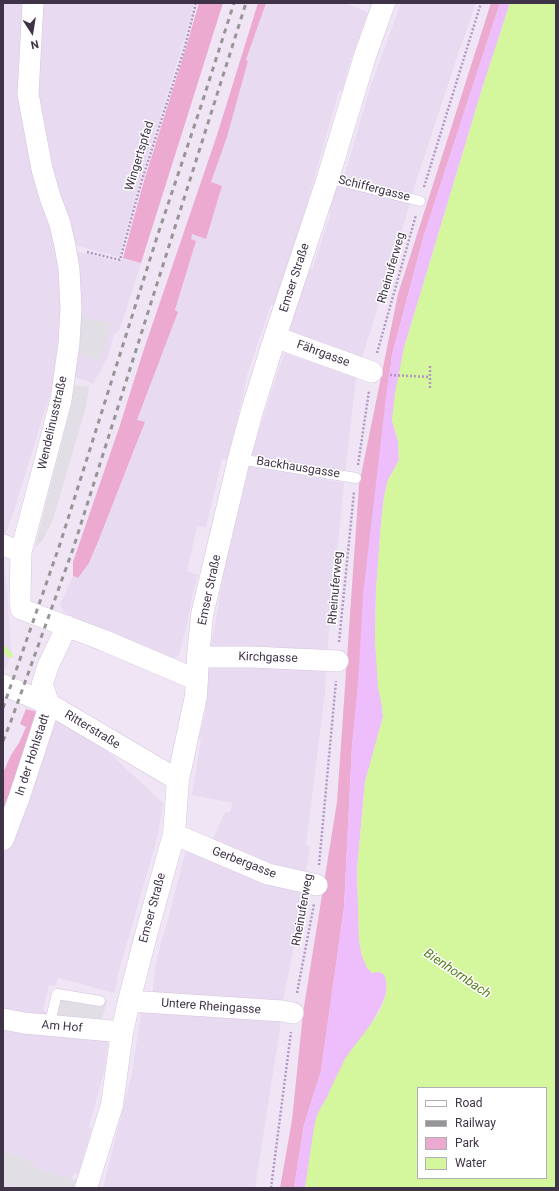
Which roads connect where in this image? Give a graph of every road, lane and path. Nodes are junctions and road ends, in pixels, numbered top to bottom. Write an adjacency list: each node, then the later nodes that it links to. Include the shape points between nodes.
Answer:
1 (33, 3): 7 (street, Wendelinusstraße, via 28,94 42,169)
2 (196, 3): 7 (path, Wingertspfad, via 120,260)
3 (384, 3): 5 (street, Emser Straße, via 364,56)
4 (482, 3): 6 (path, Rheinuferweg)
5 (328, 178): 6 (lane, Schiffergasse); 8 (street, Emser Straße)
6 (420, 201): 10 (path, Rheinuferweg)
7 (65, 246): 15 (street, Wendelinusstraße, via 71,308 61,400)
8 (275, 337): 10 (street, Fährgasse); 13 (street, Emser Straße)
9 (430, 365): 11 (path)
10 (372, 372): 11 (path); 14 (path, Rheinuferweg)
11 (430, 377): 12 (path)
12 (430, 388)
13 (240, 459): 14 (lane, Backhausgasse); 17 (street, Emser Straße, via 202,615)
14 (356, 478): 18 (path, Rheinuferweg)
15 (12, 548): 16 (street, Wendelinusstraße, via 21,609)
16 (67, 626): 19 (street, Wendelinusstraße); 21 (street, In der Hohlstadt, via 42,685)
17 (198, 657): 18 (street, Kirchgasse); 19 (street, Emser Straße)
18 (338, 661): 25 (path, Rheinuferweg)
19 (197, 680): 22 (street, Emser Straße, via 196,696)
20 (3, 685): 21 (street, Ritterstraße)
21 (48, 704): 22 (street, Ritterstraße); 24 (street, In der Hohlstadt)
22 (178, 780): 23 (street, Emser Straße)
23 (174, 834): 25 (street, Gerbergasse, via 268,874); 26 (street, Emser Straße)
24 (3, 840)
25 (317, 885): 28 (path, Rheinuferweg)
26 (129, 1001): 28 (street, Untere Rheingasse); 31 (street, Emser Straße)
27 (100, 1002): 30 (lane, via 57,994)
28 (293, 1013): 33 (path, Rheinuferweg)
29 (3, 1019): 30 (street, Am Hof)
30 (49, 1026): 31 (street, Am Hof)
31 (122, 1032): 32 (street, Emser Straße, via 112,1105)
32 (86, 1188)
33 (271, 1188)

